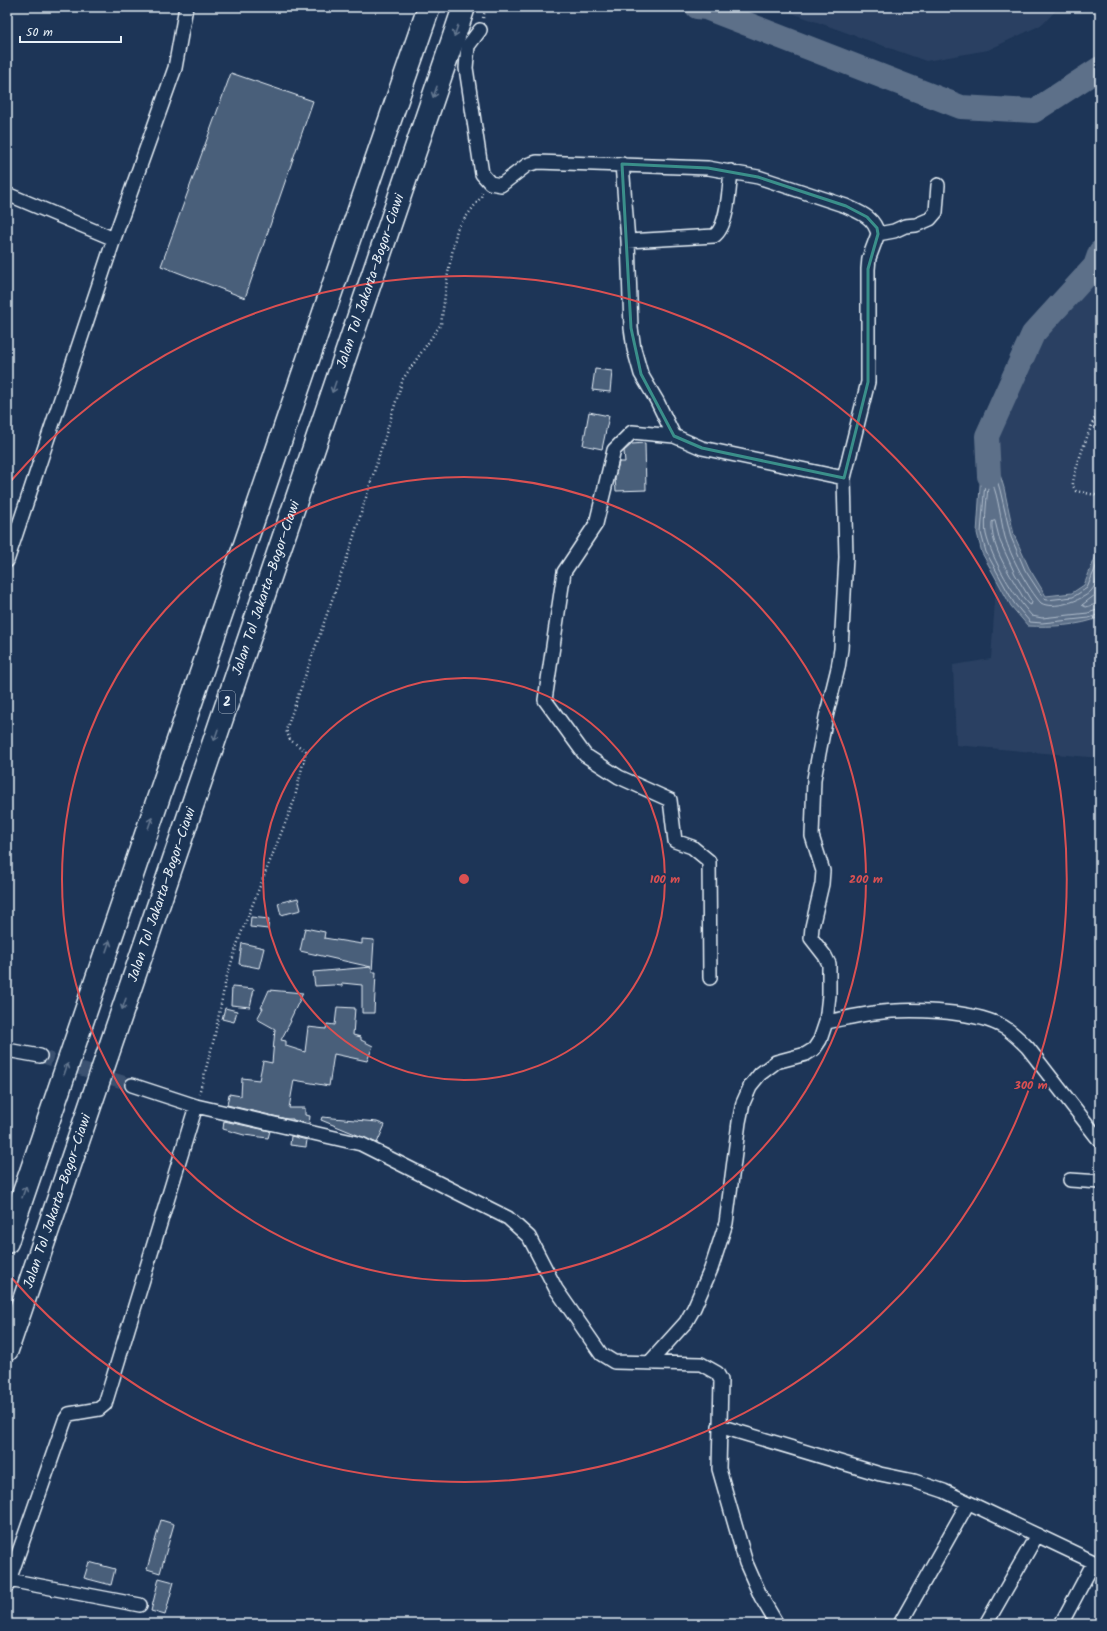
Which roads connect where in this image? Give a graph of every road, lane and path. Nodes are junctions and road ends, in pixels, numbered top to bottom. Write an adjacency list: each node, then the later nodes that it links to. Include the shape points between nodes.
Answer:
1 (186, 7): 12 (street, via 176,68)
2 (429, 7): 28 (highway, one-way to 2)
3 (486, 7): 4 (path)
4 (475, 9): 29 (highway, Jalan Tol Jakarta–Bogor–Ciawi / 2, one-way to 29, via 448,55)
5 (480, 30): 8 (street, via 468,46 466,68 482,174)
6 (622, 164): 7 (street, via 691,166); 8 (street, via 537,162 527,165 501,185 490,183); 13 (street)
7 (731, 171): 11 (street, via 857,211 874,222); 13 (street, via 723,224 717,234)
8 (485, 177): 24 (path, via 481,197 457,229 441,324 403,380 349,552 286,730 290,740 306,751 294,801 240,936 226,979 214,1039)
9 (938, 186): 11 (street, via 936,212 930,219)
10 (7, 194): 12 (street)
11 (878, 234): 16 (street, via 869,258 868,269 868,382)
12 (114, 239): 18 (street)
13 (628, 241): 15 (street, via 634,349 641,374)
14 (1100, 408): 17 (path, via 1073,479 1076,491)
15 (674, 436): 16 (street, via 702,448); 19 (street, via 632,432 614,450 596,524 564,572 544,700 585,755 619,777 670,800 675,842 692,847 709,861)
16 (844, 478): 20 (street, via 846,557 841,649 814,779 812,818 812,836 823,871 811,938 826,956 829,964)
17 (1100, 496)
18 (7, 561)
19 (710, 978)
20 (826, 1022): 25 (street, via 893,1011 964,1014 1001,1025 1028,1048); 30 (street, via 814,1050 776,1062 760,1074 751,1086 743,1103 739,1122 726,1222 711,1269 686,1322)
21 (7, 1050): 22 (street)
22 (40, 1056)
23 (132, 1086): 24 (street)
24 (196, 1106): 30 (street, via 361,1144 508,1218 529,1237 556,1289 602,1354 614,1362); 35 (street, via 105,1404 99,1409 69,1414 65,1420)
25 (1100, 1141)
26 (1070, 1180): 27 (street)
27 (1100, 1182)
28 (7, 1242)
29 (7, 1350)
30 (649, 1363): 31 (street, via 701,1364 717,1373 721,1380)
31 (719, 1426): 32 (street, via 880,1474 914,1481 944,1491); 37 (street, via 719,1469 743,1553 761,1597)
32 (968, 1503): 33 (street); 38 (street)
33 (1037, 1535): 34 (street); 39 (street)
34 (1097, 1564): 40 (street)
35 (8, 1582): 36 (street)
36 (140, 1605)
37 (777, 1624)
38 (900, 1624)
39 (986, 1624)
40 (1061, 1624)

